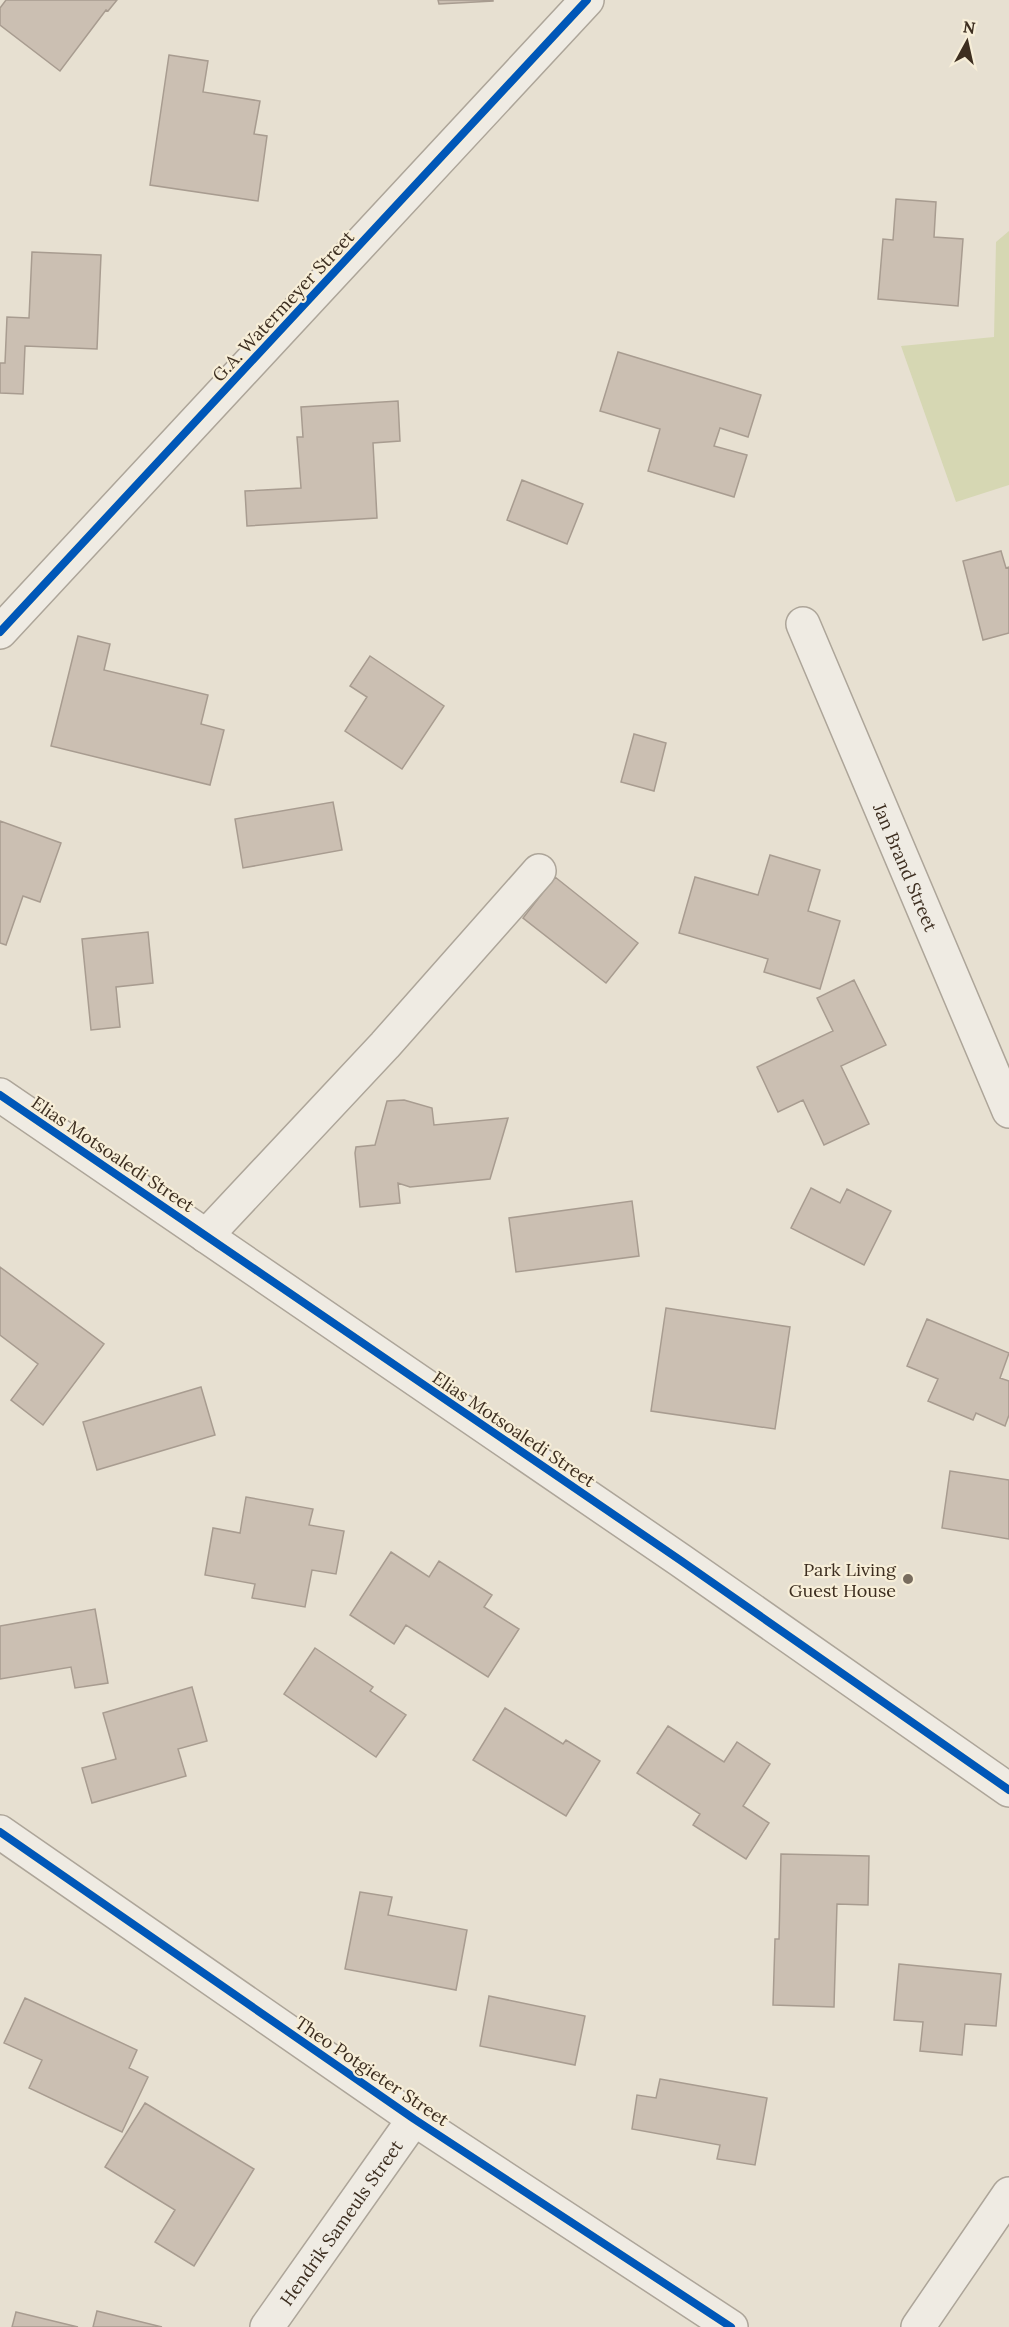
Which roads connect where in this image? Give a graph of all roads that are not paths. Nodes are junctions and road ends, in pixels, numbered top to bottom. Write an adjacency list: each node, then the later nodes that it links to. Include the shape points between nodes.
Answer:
1 (587, 0): 3 (street, G.A. Watermeyer Street)
2 (803, 624): 6 (street, Jan Brand Street)
3 (0, 632)
4 (538, 871): 7 (street, via 385,1045)
5 (0, 1095): 7 (street, Elias Motsoaledi Street)
6 (1009, 1112)
7 (206, 1236): 8 (street, Elias Motsoaledi Street)
8 (1009, 1790)
9 (0, 1832): 10 (street, Theo Potgieter Street)
10 (414, 2119): 12 (street, Hendrik Sameuls Street); 13 (street, Theo Potgieter Street)
11 (1009, 2194): 14 (street)
12 (267, 2327)
13 (731, 2327)
14 (918, 2327)

